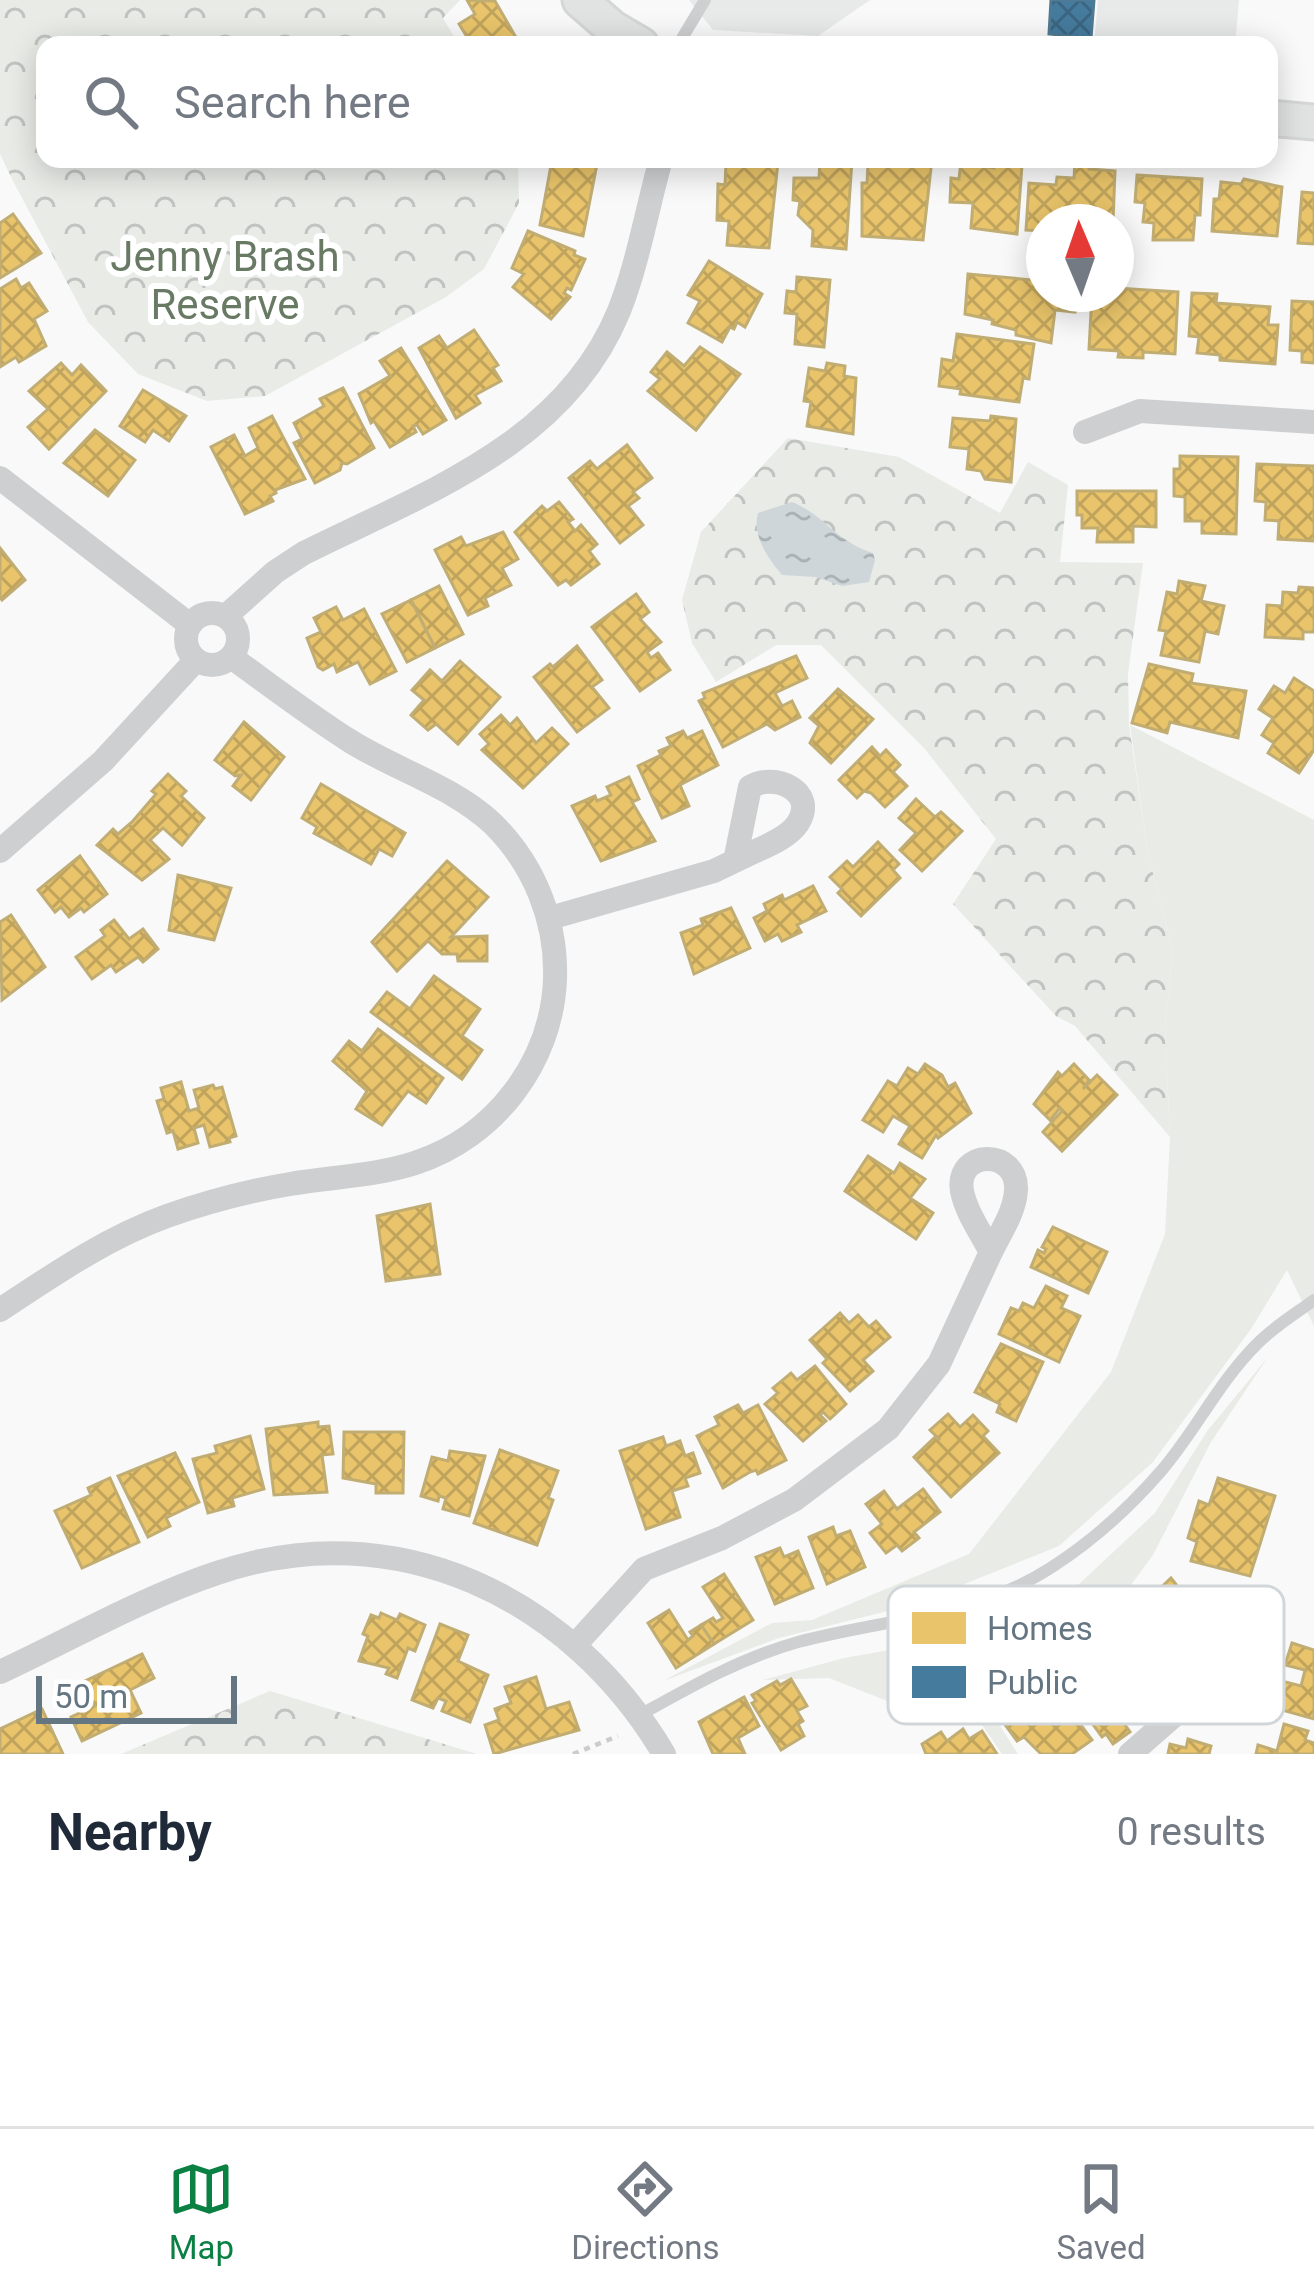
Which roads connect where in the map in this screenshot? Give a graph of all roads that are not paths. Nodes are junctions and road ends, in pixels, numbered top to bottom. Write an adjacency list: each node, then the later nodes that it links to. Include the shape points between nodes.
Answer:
1 (580, 0): 3 (street)
2 (705, 0): 4 (lane)
3 (625, 36)
4 (683, 36)
5 (1278, 119): 6 (street)
6 (1314, 122)
7 (659, 168): 11 (street, via 621,305 555,409 495,456 275,572)
8 (1314, 422): 9 (street, via 1140,411)
9 (1084, 432)
10 (0, 478): 12 (street)
11 (226, 616): 12 (street, via 204,614); 13 (street, via 238,635)
12 (190, 625): 14 (street, via 186,640)
13 (231, 657): 14 (street, via 210,665); 17 (street, via 352,742 490,821 524,864)
14 (196, 660): 15 (street, via 103,761)
15 (0, 851)
16 (735, 861): 17 (street)
17 (550, 918): 20 (street, via 555,984 545,1035 516,1091 470,1135 399,1167 239,1194 160,1219 98,1247)
18 (991, 1252): 23 (street, via 939,1364 888,1429 794,1500 644,1569)
19 (1314, 1300): 21 (lane, via 1258,1342 1163,1468 1104,1530)
20 (0, 1310)
21 (1015, 1586)
22 (888, 1625): 25 (lane, via 762,1653)
23 (576, 1643): 24 (street, via 510,1599 442,1570 314,1555 219,1572); 25 (street)
24 (0, 1672)
25 (642, 1718): 27 (street)
26 (1165, 1724): 28 (street)
27 (664, 1754)
28 (1130, 1754)

